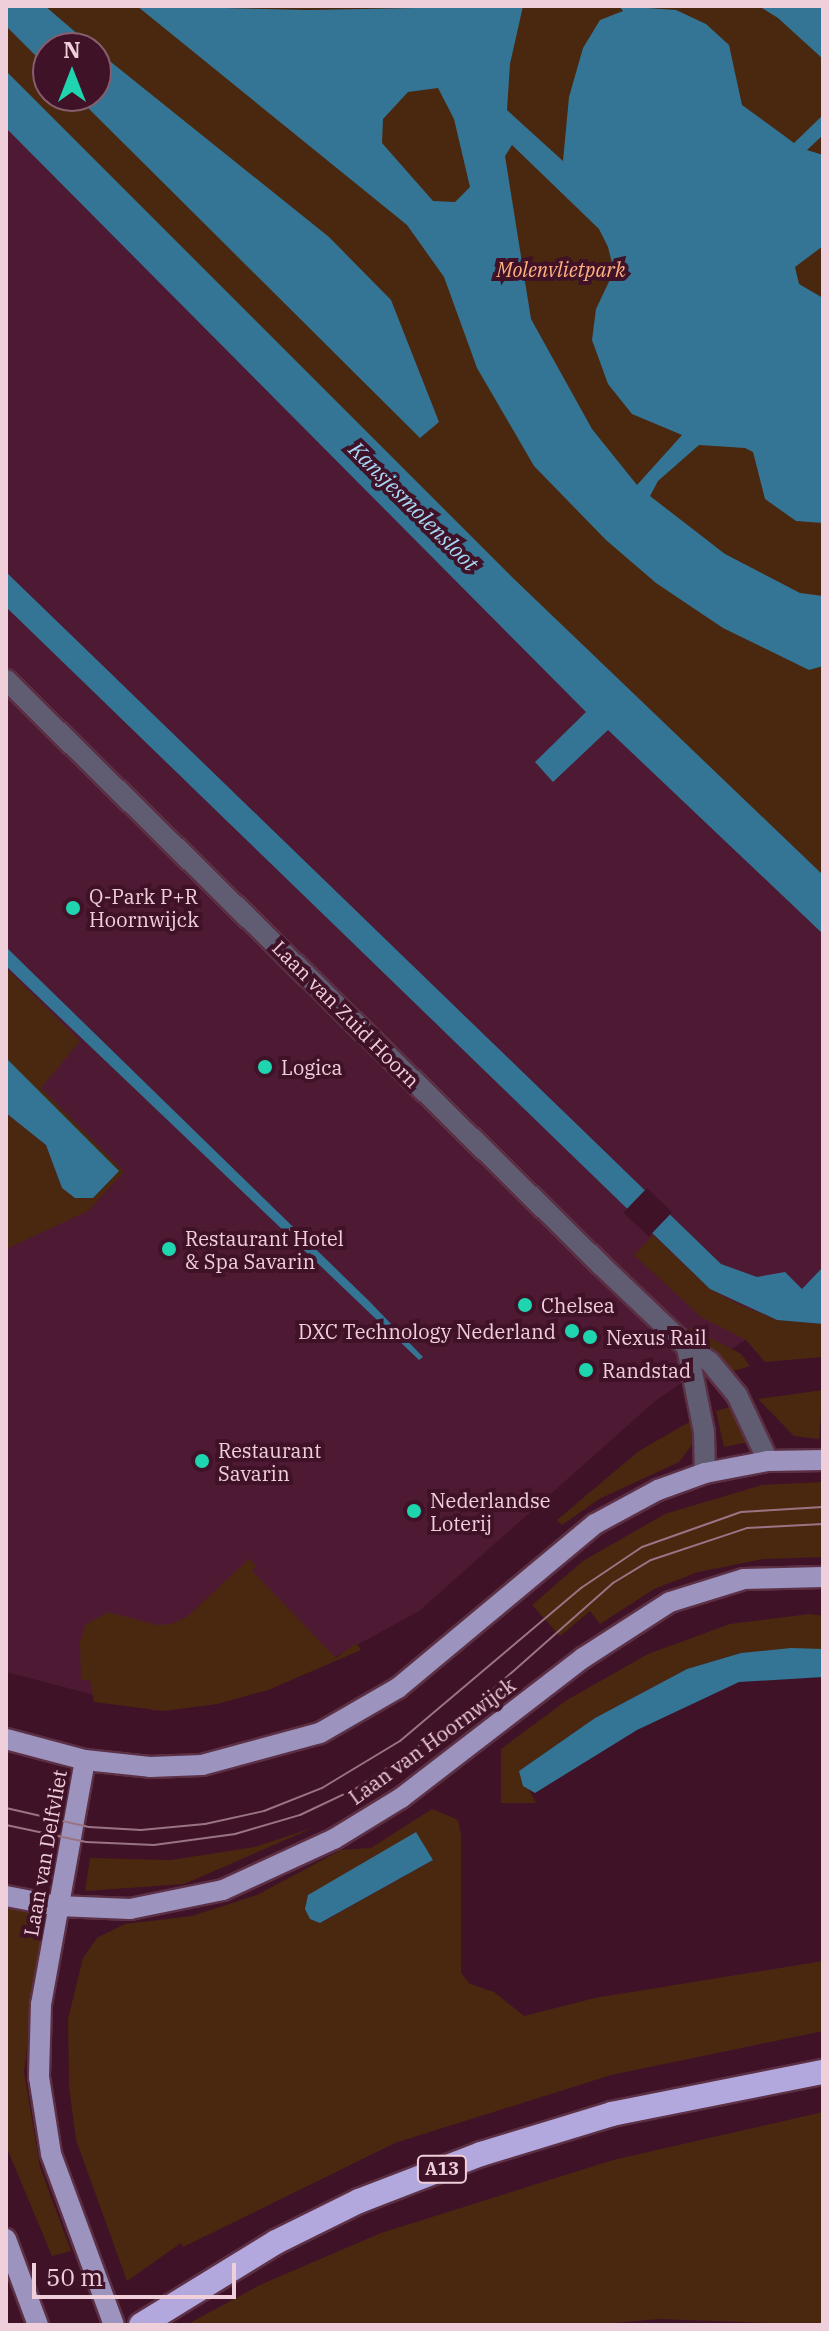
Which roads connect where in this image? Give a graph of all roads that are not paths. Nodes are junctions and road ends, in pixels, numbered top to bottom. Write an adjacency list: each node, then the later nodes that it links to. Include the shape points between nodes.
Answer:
1 (6, 680): 2 (street, Laan van Zuid Hoorn)
2 (687, 1347): 4 (street, Laan van Zuid Hoorn, via 710,1362 737,1395); 5 (street, via 704,1432)
3 (823, 1460): 4 (main road)
4 (768, 1461): 5 (main road)
5 (705, 1473): 8 (main road, via 658,1490 595,1524 398,1688 320,1733 202,1765 150,1767)
6 (823, 1577): 10 (main road, Laan van Hoornwijck, via 744,1579 670,1602 583,1658 401,1798 258,1876 177,1903 130,1909)
7 (8, 1746): 8 (main road)
8 (85, 1760): 10 (main road, Laan van Delfvliet)
9 (6, 1896): 10 (main road, Laan van Hoornwijck)
10 (58, 1906): 14 (main road, Laan van Delfvliet, via 39,2028 42,2108 64,2196)
11 (823, 2072): 15 (highway, A13, via 612,2114 481,2154 359,2201 197,2287)
12 (6, 2239): 13 (main road)
13 (38, 2325)
14 (114, 2325)
15 (141, 2325)

